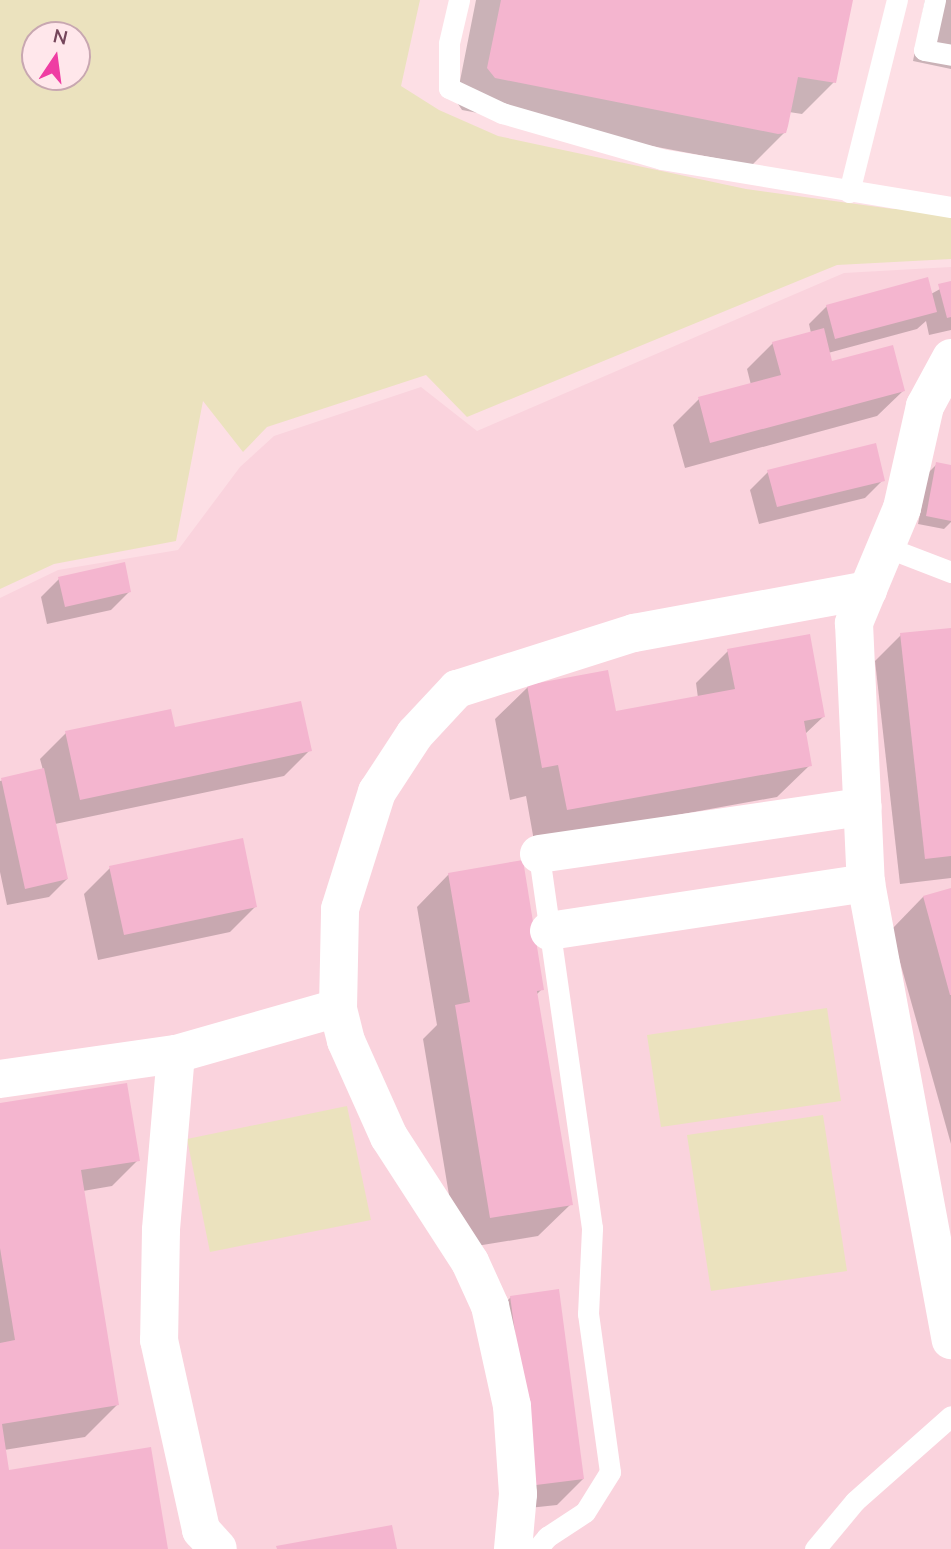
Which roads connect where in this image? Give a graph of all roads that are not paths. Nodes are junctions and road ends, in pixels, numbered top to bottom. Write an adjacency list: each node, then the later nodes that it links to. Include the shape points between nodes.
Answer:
1 (459, 0): 5 (lane, via 449,43 449,88 502,113 661,159)
2 (897, 0): 5 (lane)
3 (935, 0): 4 (lane, via 924,50)
4 (951, 55)
5 (849, 192): 6 (lane)
6 (951, 207)
7 (951, 358): 8 (street, via 925,406 902,508)
8 (886, 547): 9 (lane); 10 (street)
9 (951, 572)
10 (868, 590): 11 (street, via 854,623); 15 (street, via 634,633 457,689 415,734 377,792 340,909)
11 (863, 807): 12 (street); 13 (street)
12 (539, 854): 14 (lane)
13 (866, 883): 14 (street); 18 (street)
14 (549, 930): 22 (lane, via 592,1228 587,1314 610,1472 585,1512)
15 (338, 1008): 16 (street); 21 (street, via 346,1041 389,1137 470,1262 490,1306 512,1406 518,1494)
16 (176, 1054): 17 (street); 20 (street, via 161,1230 159,1340 201,1530)
17 (0, 1079)
18 (951, 1340)
19 (951, 1416): 23 (lane, via 855,1501)
20 (218, 1549)
21 (513, 1549)
22 (537, 1549)
23 (815, 1549)

